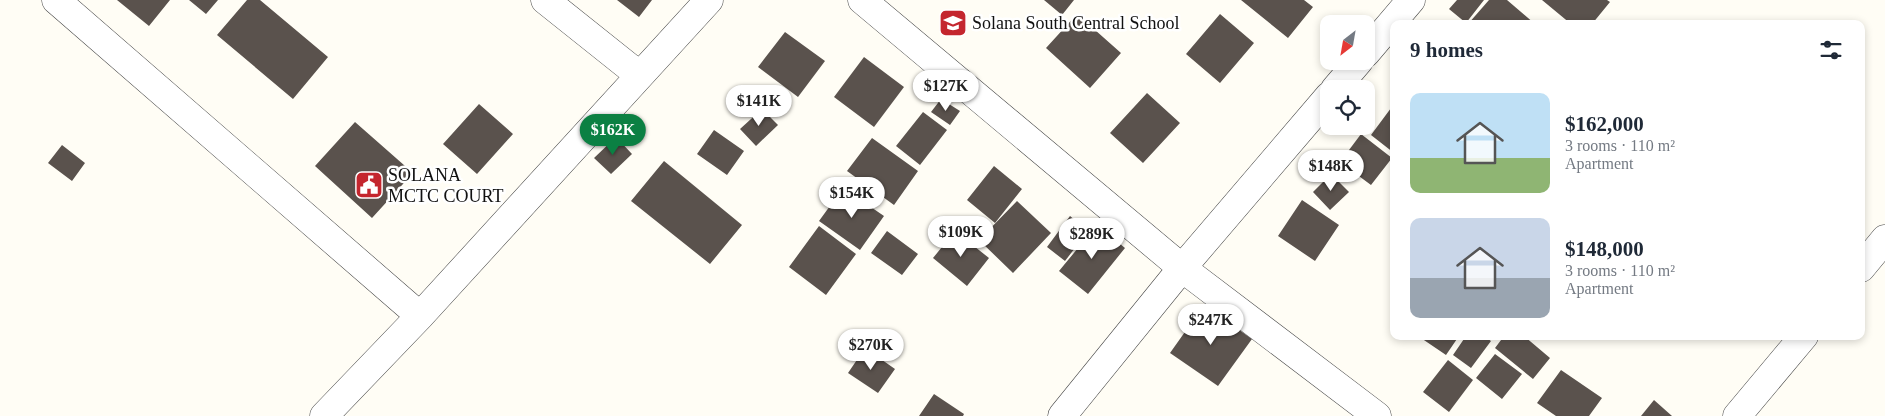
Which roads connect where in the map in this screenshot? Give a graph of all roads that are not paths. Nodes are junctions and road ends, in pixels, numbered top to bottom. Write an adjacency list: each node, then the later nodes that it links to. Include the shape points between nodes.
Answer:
1 (56, 0): 16 (street)
2 (545, 0): 10 (street)
3 (709, 0): 10 (street)
4 (862, 0): 15 (street)
5 (1411, 0): 6 (street)
6 (1394, 20)
7 (1390, 25): 8 (street)
8 (1375, 42)
9 (1351, 70): 11 (street)
10 (639, 76): 16 (street)
11 (1343, 80)
12 (1320, 107): 15 (street)
13 (1885, 239): 14 (street)
14 (1865, 263)
15 (1182, 268): 19 (street); 20 (street)
16 (420, 316): 18 (street)
17 (1801, 340): 21 (street)
18 (324, 416)
19 (1062, 416)
20 (1377, 416)
21 (1737, 416)

